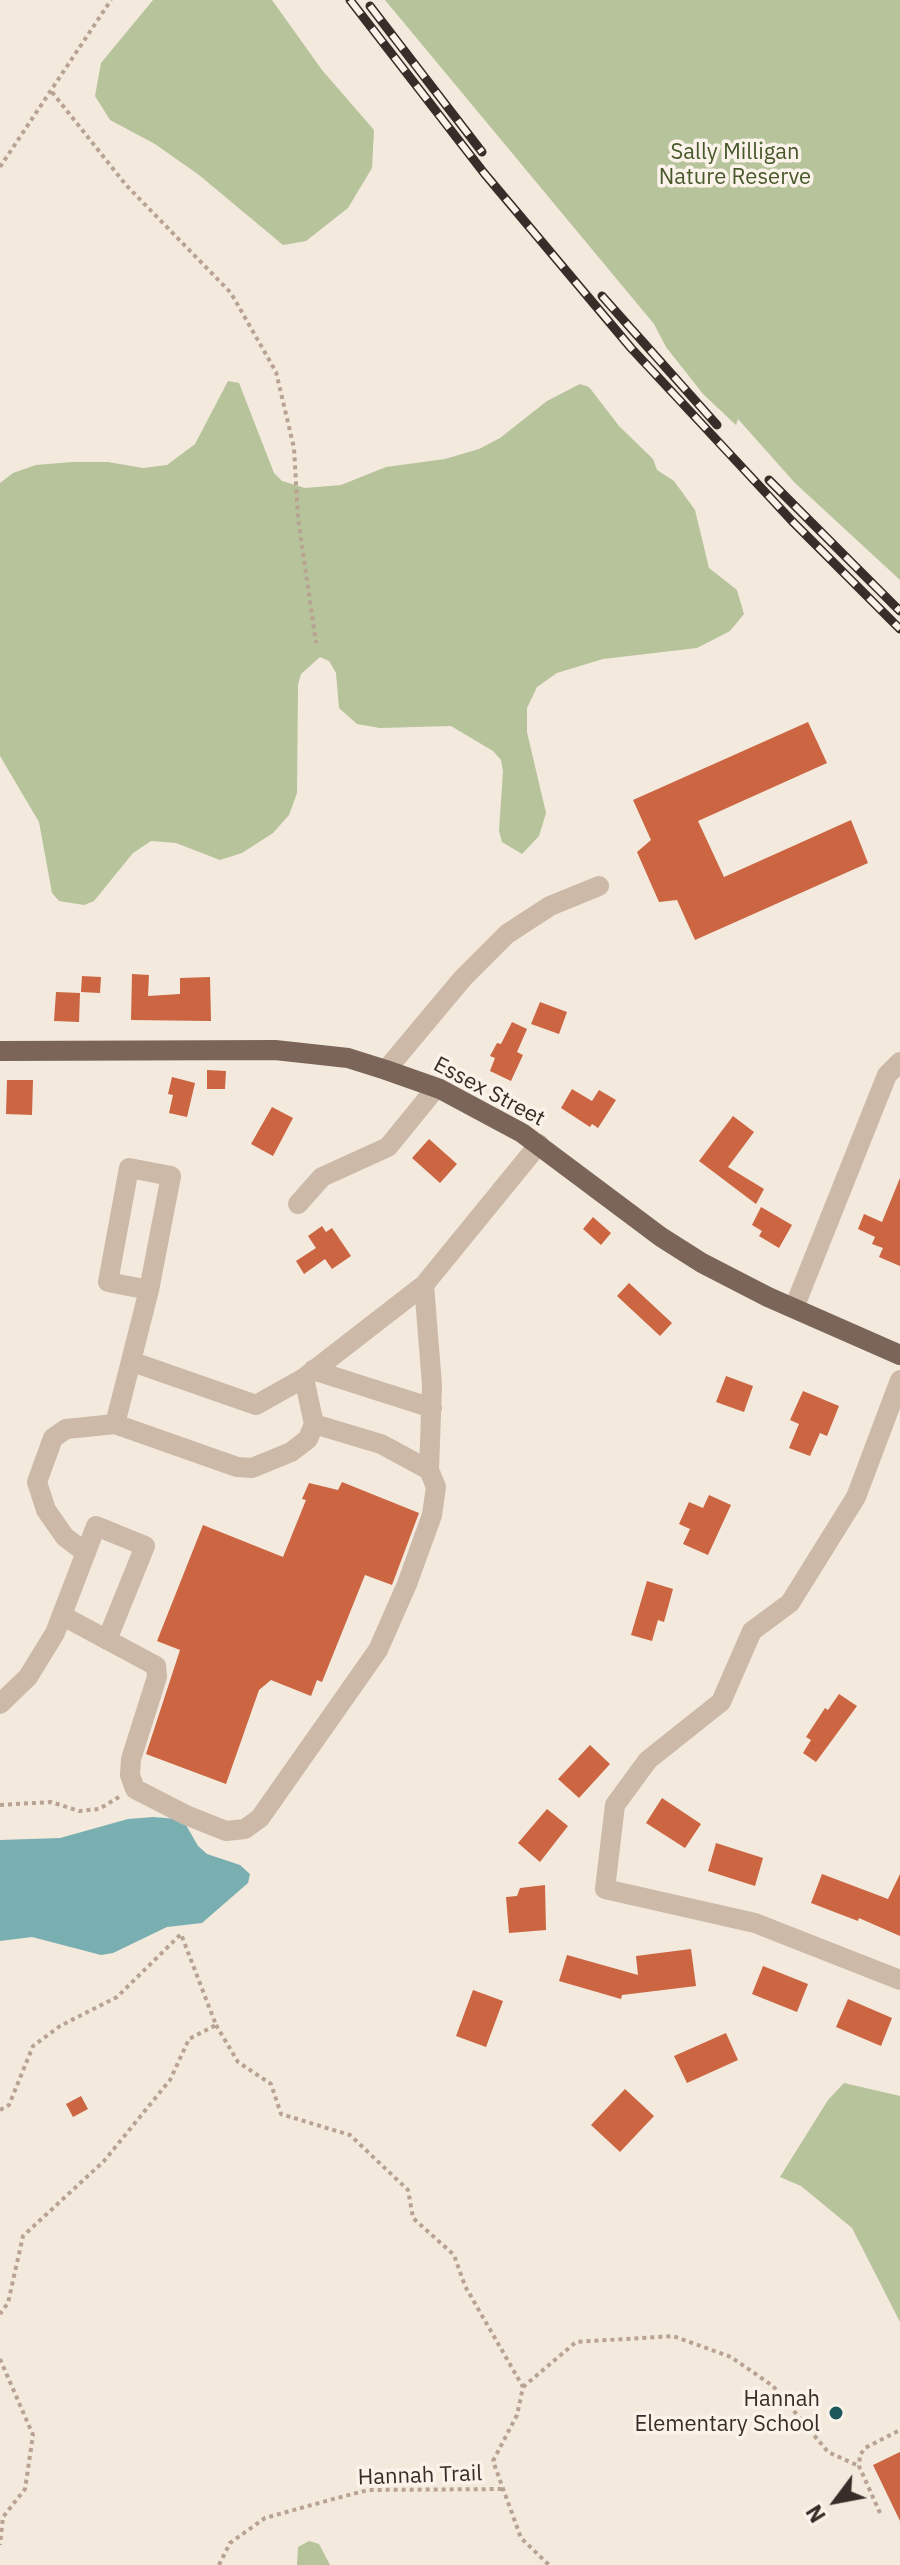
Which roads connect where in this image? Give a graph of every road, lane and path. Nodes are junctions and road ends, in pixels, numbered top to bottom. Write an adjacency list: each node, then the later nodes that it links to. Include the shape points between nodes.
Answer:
1 (111, 0): 2 (path)
2 (52, 92): 3 (path); 4 (path, via 126,185 231,293 276,372 294,448)
3 (0, 167)
4 (316, 643)
5 (599, 886): 8 (street, via 550,906 507,934)
6 (0, 1051): 8 (main road, Essex Street, via 275,1050 348,1058)
7 (900, 1062): 14 (street, via 887,1075)
8 (386, 1070): 9 (main road, Essex Street)
9 (436, 1088): 10 (main road, Essex Street); 11 (street, via 388,1147 322,1177)
10 (539, 1144): 12 (street); 14 (main road, Essex Street, via 661,1237)
11 (298, 1204)
12 (424, 1285): 17 (street); 19 (street)
13 (149, 1290): 13 (street, via 171,1176 129,1168 108,1282); 16 (street)
14 (794, 1308): 15 (main road, Essex Street)
15 (900, 1355)
16 (133, 1362): 17 (street, via 256,1405); 20 (street)
17 (308, 1374): 19 (street); 21 (street)
18 (900, 1380): 29 (street, via 856,1497 790,1603 752,1631 721,1702 648,1760 615,1805 605,1889 755,1923)
19 (432, 1408): 22 (street)
20 (115, 1424): 21 (street, via 252,1468 291,1452 308,1439); 23 (street, via 66,1429 53,1438 37,1482 46,1510 65,1537)
21 (314, 1424): 22 (street, via 381,1444)
22 (429, 1470): 27 (street, via 436,1487 432,1515 378,1650 260,1818 245,1829 226,1831)
23 (86, 1553): 24 (street); 25 (street, via 96,1526 145,1546)
24 (63, 1616): 25 (street); 26 (street, via 28,1677)
25 (107, 1640): 27 (street, via 156,1666 131,1759)
26 (0, 1704)
27 (135, 1789): 28 (path, via 99,1809 79,1811 51,1802)
28 (0, 1805)
29 (900, 1980)
30 (216, 2025): 31 (path, via 181,1934 117,1997 33,2046 9,2105); 32 (path, via 189,2039 170,2080 104,2161 23,2236 8,2303); 34 (path, via 238,2062 271,2084 281,2114 350,2135 408,2190 413,2218 454,2255 465,2286)
31 (0, 2110)
32 (0, 2314)
33 (0, 2359): 39 (path, via 33,2435 25,2489 3,2517)
34 (523, 2387): 36 (path, via 576,2342 673,2336 731,2357 752,2371 773,2386 828,2452); 37 (path, via 517,2415 493,2461)
35 (900, 2430): 36 (path, via 865,2448)
36 (859, 2466): 38 (path)
37 (504, 2489): 40 (path, Hannah Trail, via 368,2490 337,2498 265,2518 230,2543); 41 (path, via 521,2538)
38 (880, 2513)
39 (0, 2545)
40 (219, 2565)
41 (549, 2565)

